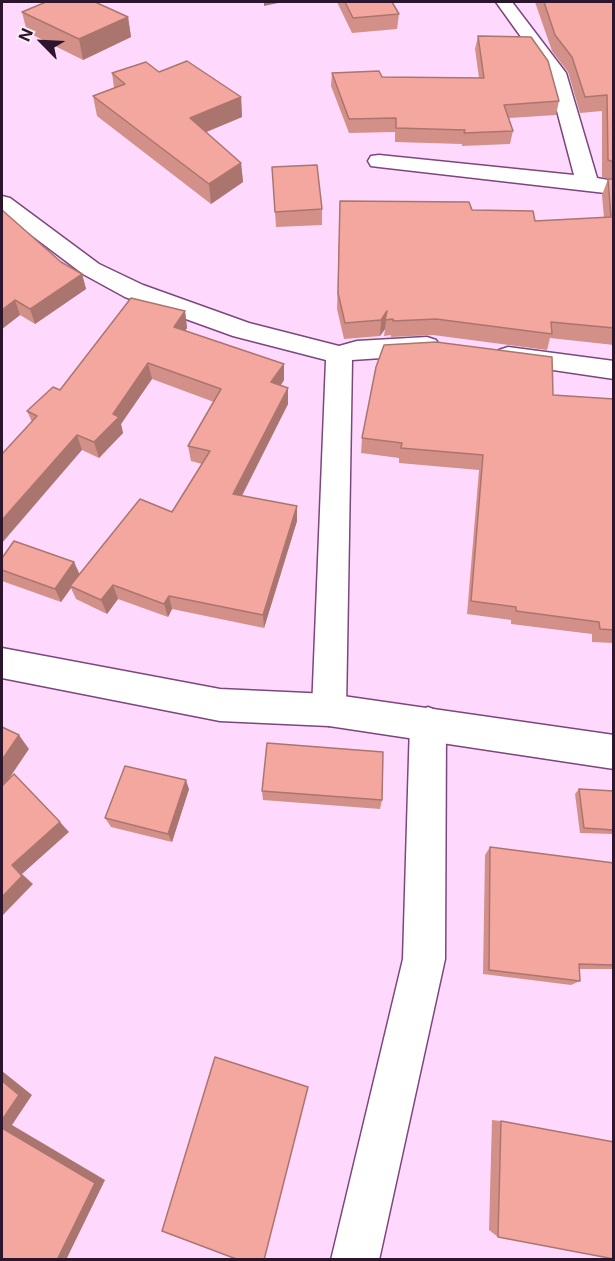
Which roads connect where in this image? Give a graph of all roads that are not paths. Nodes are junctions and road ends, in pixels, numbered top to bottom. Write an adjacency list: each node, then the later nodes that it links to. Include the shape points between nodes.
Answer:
1 (504, 2): 3 (street, via 556,73)
2 (379, 161): 3 (street)
3 (588, 183): 4 (street)
4 (614, 188)
5 (2, 203): 8 (street, via 91,269 134,291 242,330)
6 (456, 349): 8 (street, via 433,346 357,350)
7 (490, 354): 9 (street)
8 (339, 355): 11 (street)
9 (614, 370)
10 (2, 663): 11 (street, via 220,705)
11 (329, 710): 12 (street)
12 (428, 723): 13 (street); 14 (street, via 424,959)
13 (614, 752)
14 (355, 1260)

